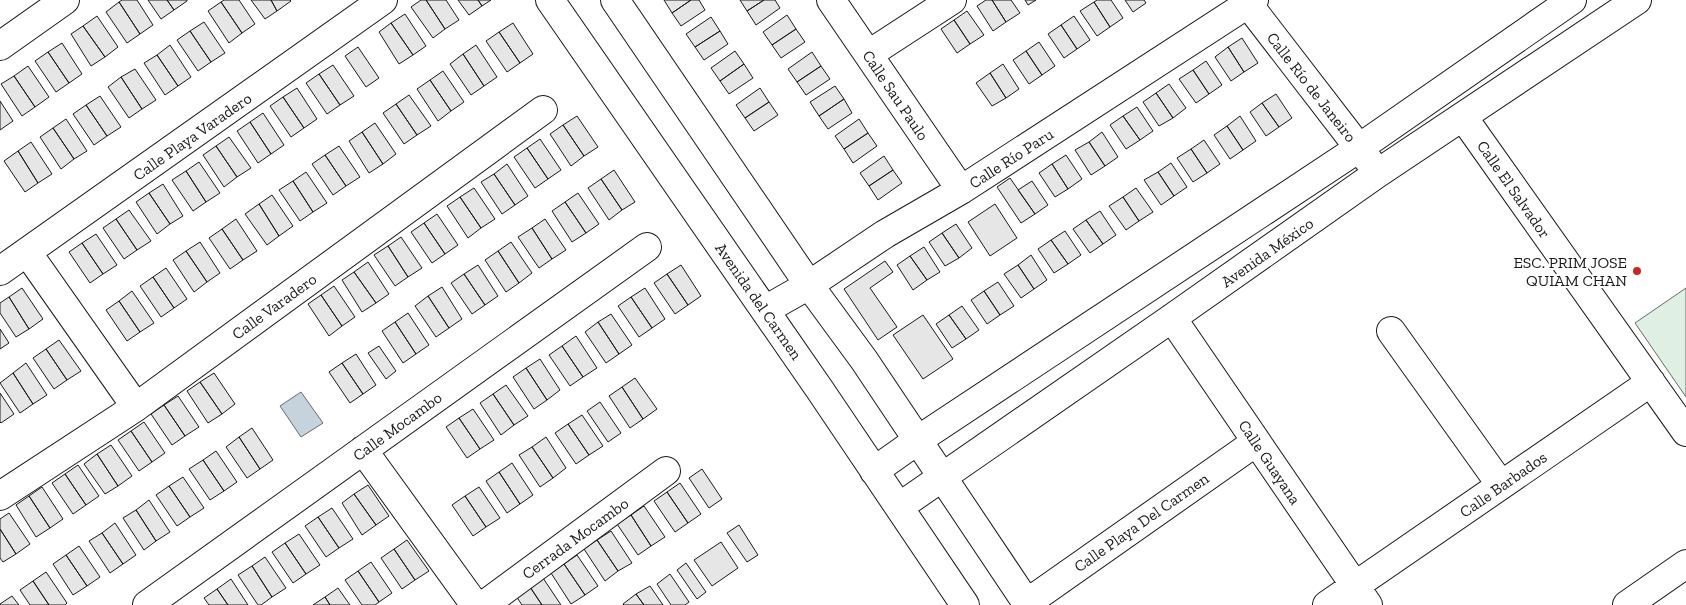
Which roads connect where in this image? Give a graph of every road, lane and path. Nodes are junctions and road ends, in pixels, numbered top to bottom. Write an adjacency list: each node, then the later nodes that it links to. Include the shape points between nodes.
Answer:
1 (65, 0): 10 (street)
2 (383, 0): 18 (street, Calle Playa Varadero)
3 (550, 0): 21 (street, Avenida del Carmen)
4 (615, 0): 20 (street)
5 (831, 0): 11 (street, Calle Sau Paulo)
6 (952, 0): 11 (street)
7 (1572, 0): 14 (street)
8 (1637, 0): 13 (street, Avenida México)
9 (1249, 1): 14 (street, Calle Río de Janeiro); 16 (street, Calle Río Paru)
10 (0, 46)
11 (869, 54): 16 (street, Calle Sau Paulo)
12 (543, 110): 25 (street, Calle Varadero)
13 (1463, 117): 15 (street, Avenida México); 24 (street, Calle El Salvador)
14 (1359, 148): 15 (street, Calle Río de Janeiro); 27 (street)
15 (1378, 173): 22 (street, Avenida México)
16 (960, 190): 20 (street, Calle Río Paru, via 885,234)
17 (647, 247): 29 (street, Calle Mocambo)
18 (27, 252): 19 (street, Calle Playa Varadero); 25 (street)
19 (0, 271)
20 (809, 285): 21 (street, Calle Río Paru); 27 (street)
21 (765, 310): 31 (street, Avenida del Carmen)
22 (1172, 318): 28 (street, Calle Guayana); 32 (street, Avenida México)
23 (1392, 331): 33 (street)
24 (1650, 382): 26 (street, Calle El Salvador); 33 (street, Calle Barbados)
25 (136, 406): 34 (street, Calle Varadero)
26 (1686, 432)
27 (918, 440): 31 (street); 32 (street)
28 (1256, 442): 37 (street, Calle Guayana); 38 (street, Calle Playa Del Carmen)
29 (363, 450): 39 (street, Calle Mocambo); 40 (street)
30 (666, 470): 41 (street, Cerrada Mocambo)
31 (874, 470): 35 (street, Avenida del Carmen)
32 (943, 477): 35 (street, Avenida México); 38 (street)
33 (1501, 485): 37 (street, Calle Barbados)
34 (0, 496)
35 (899, 507): 42 (street, Avenida del Carmen)
36 (1686, 564): 44 (street)
37 (1362, 595): 43 (street, Calle Barbados)
38 (1028, 604)
39 (147, 605)
40 (475, 605)
41 (484, 605)
42 (965, 605)
43 (1327, 605)
44 (1626, 605)

